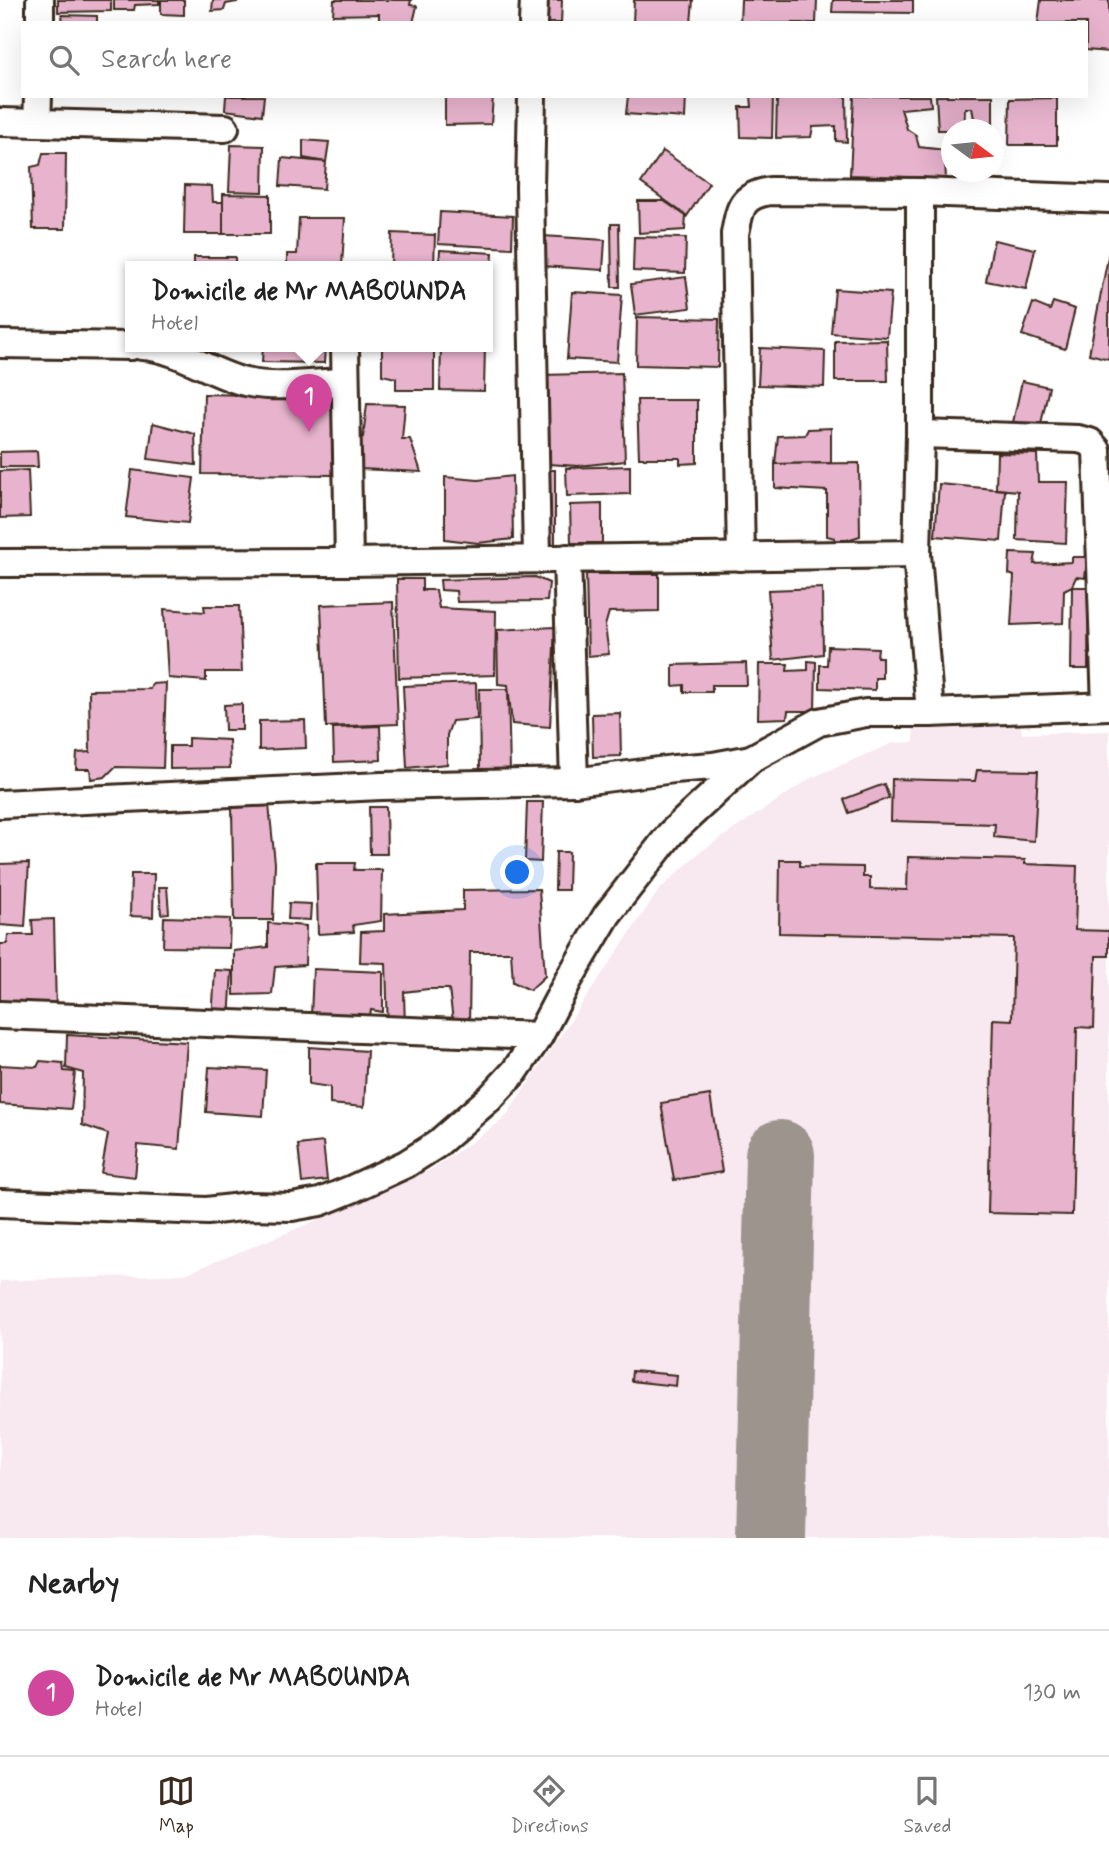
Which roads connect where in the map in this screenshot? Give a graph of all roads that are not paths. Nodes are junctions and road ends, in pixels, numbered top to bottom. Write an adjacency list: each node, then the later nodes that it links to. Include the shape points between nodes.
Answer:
1 (40, 0): 3 (street)
2 (534, 0): 4 (street)
3 (40, 21)
4 (533, 21)
5 (38, 98): 8 (street)
6 (532, 98): 20 (street)
7 (0, 122): 8 (street)
8 (37, 123): 9 (street)
9 (225, 128)
10 (920, 192): 11 (street); 17 (street); 19 (street, via 770,191 754,194 742,204 735,234)
11 (1109, 198)
12 (0, 344): 13 (street)
13 (125, 346)
14 (175, 352): 16 (street, via 247,382)
15 (345, 352): 16 (street)
16 (344, 382): 22 (street)
17 (920, 434): 18 (street); 24 (street, via 1078,439 1097,450)
18 (916, 554): 19 (street); 25 (street)
19 (741, 556): 21 (street)
20 (537, 558): 21 (street); 22 (street)
21 (568, 558): 27 (street)
22 (348, 562): 23 (street)
23 (0, 563)
24 (1108, 706): 25 (street)
25 (930, 713): 26 (street, via 866,713 819,722)
26 (751, 760): 27 (street); 30 (street, via 671,834 607,915)
27 (574, 782): 28 (street)
28 (0, 804)
29 (0, 1016): 30 (street)
30 (539, 1036): 31 (street, via 490,1098 436,1144 407,1164 320,1202 207,1212)
31 (0, 1203)

